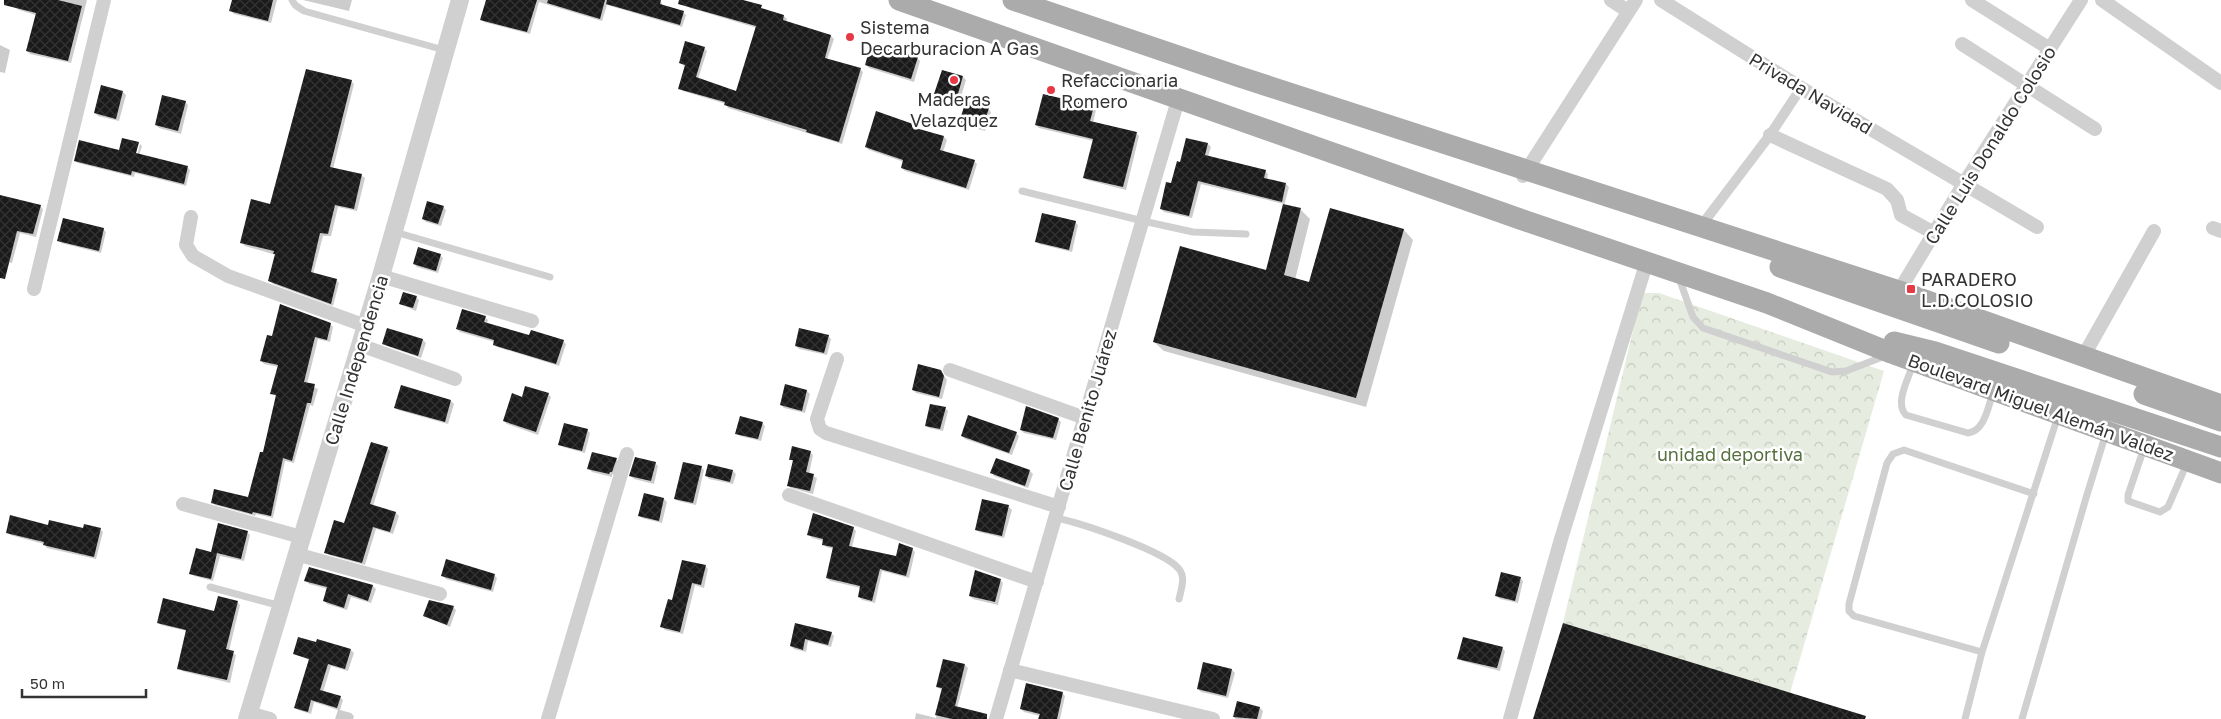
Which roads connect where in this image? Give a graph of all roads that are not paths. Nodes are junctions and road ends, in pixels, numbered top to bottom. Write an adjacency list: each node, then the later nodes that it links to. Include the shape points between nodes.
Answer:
1 (104, 0): 36 (street)
2 (292, 0): 14 (lane, via 304,11)
3 (460, 0): 14 (street, Calle Independencia)
4 (899, 0): 18 (main road, Boulevard Miguel Alemán Valdez)
5 (1013, 0): 21 (main road)
6 (1611, 0): 11 (street)
7 (1661, 0): 17 (street, Privada Navidad)
8 (1972, 0): 13 (street)
9 (2081, 0): 13 (street, Calle Luis Donaldo Colosio)
10 (2102, 0): 15 (street)
11 (1632, 6): 21 (street)
12 (1962, 44): 16 (street)
13 (2050, 49): 16 (street, Calle Luis Donaldo Colosio)
14 (446, 51): 29 (street, Calle Independencia)
15 (2221, 83)
16 (2026, 86): 19 (street); 22 (street, Calle Luis Donaldo Colosio)
17 (1802, 88): 20 (street); 22 (street, Privada Navidad)
18 (1178, 100): 25 (street, Calle Benito Juárez); 32 (main road, Boulevard Miguel Alemán Valdez)
19 (2095, 129)
20 (1770, 135): 26 (street); 31 (street, via 1887,189 1894,194 1901,215)
21 (1524, 173): 26 (main road); 52 (main road, via 1554,191)
22 (1963, 185): 27 (street, Privada Navidad); 31 (street, Calle Luis Donaldo Colosio)
23 (1022, 191): 25 (lane)
24 (191, 216): 39 (street, via 186,245 194,256 228,276)
25 (1143, 221): 30 (lane, via 1193,232); 51 (street, Calle Benito Juárez)
26 (1701, 226): 37 (main road)
27 (2037, 227)
28 (2154, 231): 43 (street)
29 (394, 232): 34 (street, Calle Independencia); 35 (lane)
30 (1246, 234)
31 (1934, 234): 37 (street, Calle Luis Donaldo Colosio)
32 (1647, 261): 33 (main road, Boulevard Miguel Alemán Valdez); 76 (street, via 1561,539)
33 (1677, 271): 40 (main road, Boulevard Miguel Alemán Valdez, via 1767,303); 42 (lane, via 1693,317 1703,328 1832,372 1846,371)
34 (381, 276): 38 (street); 39 (street, Calle Independencia)
35 (550, 278)
36 (34, 289)
37 (1899, 291): 43 (main road)
38 (532, 320)
39 (366, 326): 41 (street, Calle Independencia)
40 (1861, 342): 42 (main road, Boulevard Miguel Alemán Valdez); 55 (main road, via 1890,341 1936,352)
41 (360, 345): 47 (street); 63 (street, Calle Independencia)
42 (1891, 353): 45 (main road, Boulevard Miguel Alemán Valdez)
43 (2082, 357): 49 (main road)
44 (837, 358): 62 (street, via 817,419 820,429)
45 (1914, 362): 48 (main road, Boulevard Miguel Alemán Valdez); 48 (lane, via 1900,402 1906,415 1974,432 1980,427)
46 (950, 370): 51 (street)
47 (455, 379)
48 (1994, 390): 50 (main road, Boulevard Miguel Alemán Valdez)
49 (2221, 405)
50 (2059, 413): 53 (main road, Boulevard Miguel Alemán Valdez); 59 (lane)
51 (1085, 418): 62 (street, Calle Benito Juárez)
52 (2221, 421)
53 (2107, 431): 54 (main road, Boulevard Miguel Alemán Valdez); 78 (lane)
54 (2145, 445): 57 (main road, Boulevard Miguel Alemán Valdez); 57 (lane, via 2128,502 2160,512 2168,507)
55 (2221, 447)
56 (627, 454): 73 (street)
57 (2188, 461): 58 (main road, Boulevard Miguel Alemán Valdez)
58 (2221, 473)
59 (2034, 494): 69 (lane); 69 (lane, via 1904,450 1893,454 1886,463 1848,604 1849,611 1854,616)
60 (790, 495): 64 (street)
61 (183, 504): 63 (street)
62 (1057, 512): 64 (street, Calle Benito Juárez); 67 (lane, via 1072,521 1153,551 1180,569 1183,579)
63 (299, 545): 66 (street); 68 (street, Calle Independencia)
64 (1037, 582): 70 (street, Calle Benito Juárez)
65 (210, 587): 68 (lane)
66 (440, 594)
67 (1179, 599)
68 (281, 606): 71 (street, Calle Independencia)
69 (1982, 652): 77 (lane)
70 (1010, 670): 74 (street, Calle Benito Juárez); 75 (street)
71 (248, 716): 72 (street)
72 (270, 719)
73 (548, 719)
74 (996, 719)
75 (1213, 719)
76 (1510, 719)
77 (1965, 719)
78 (2022, 719)

